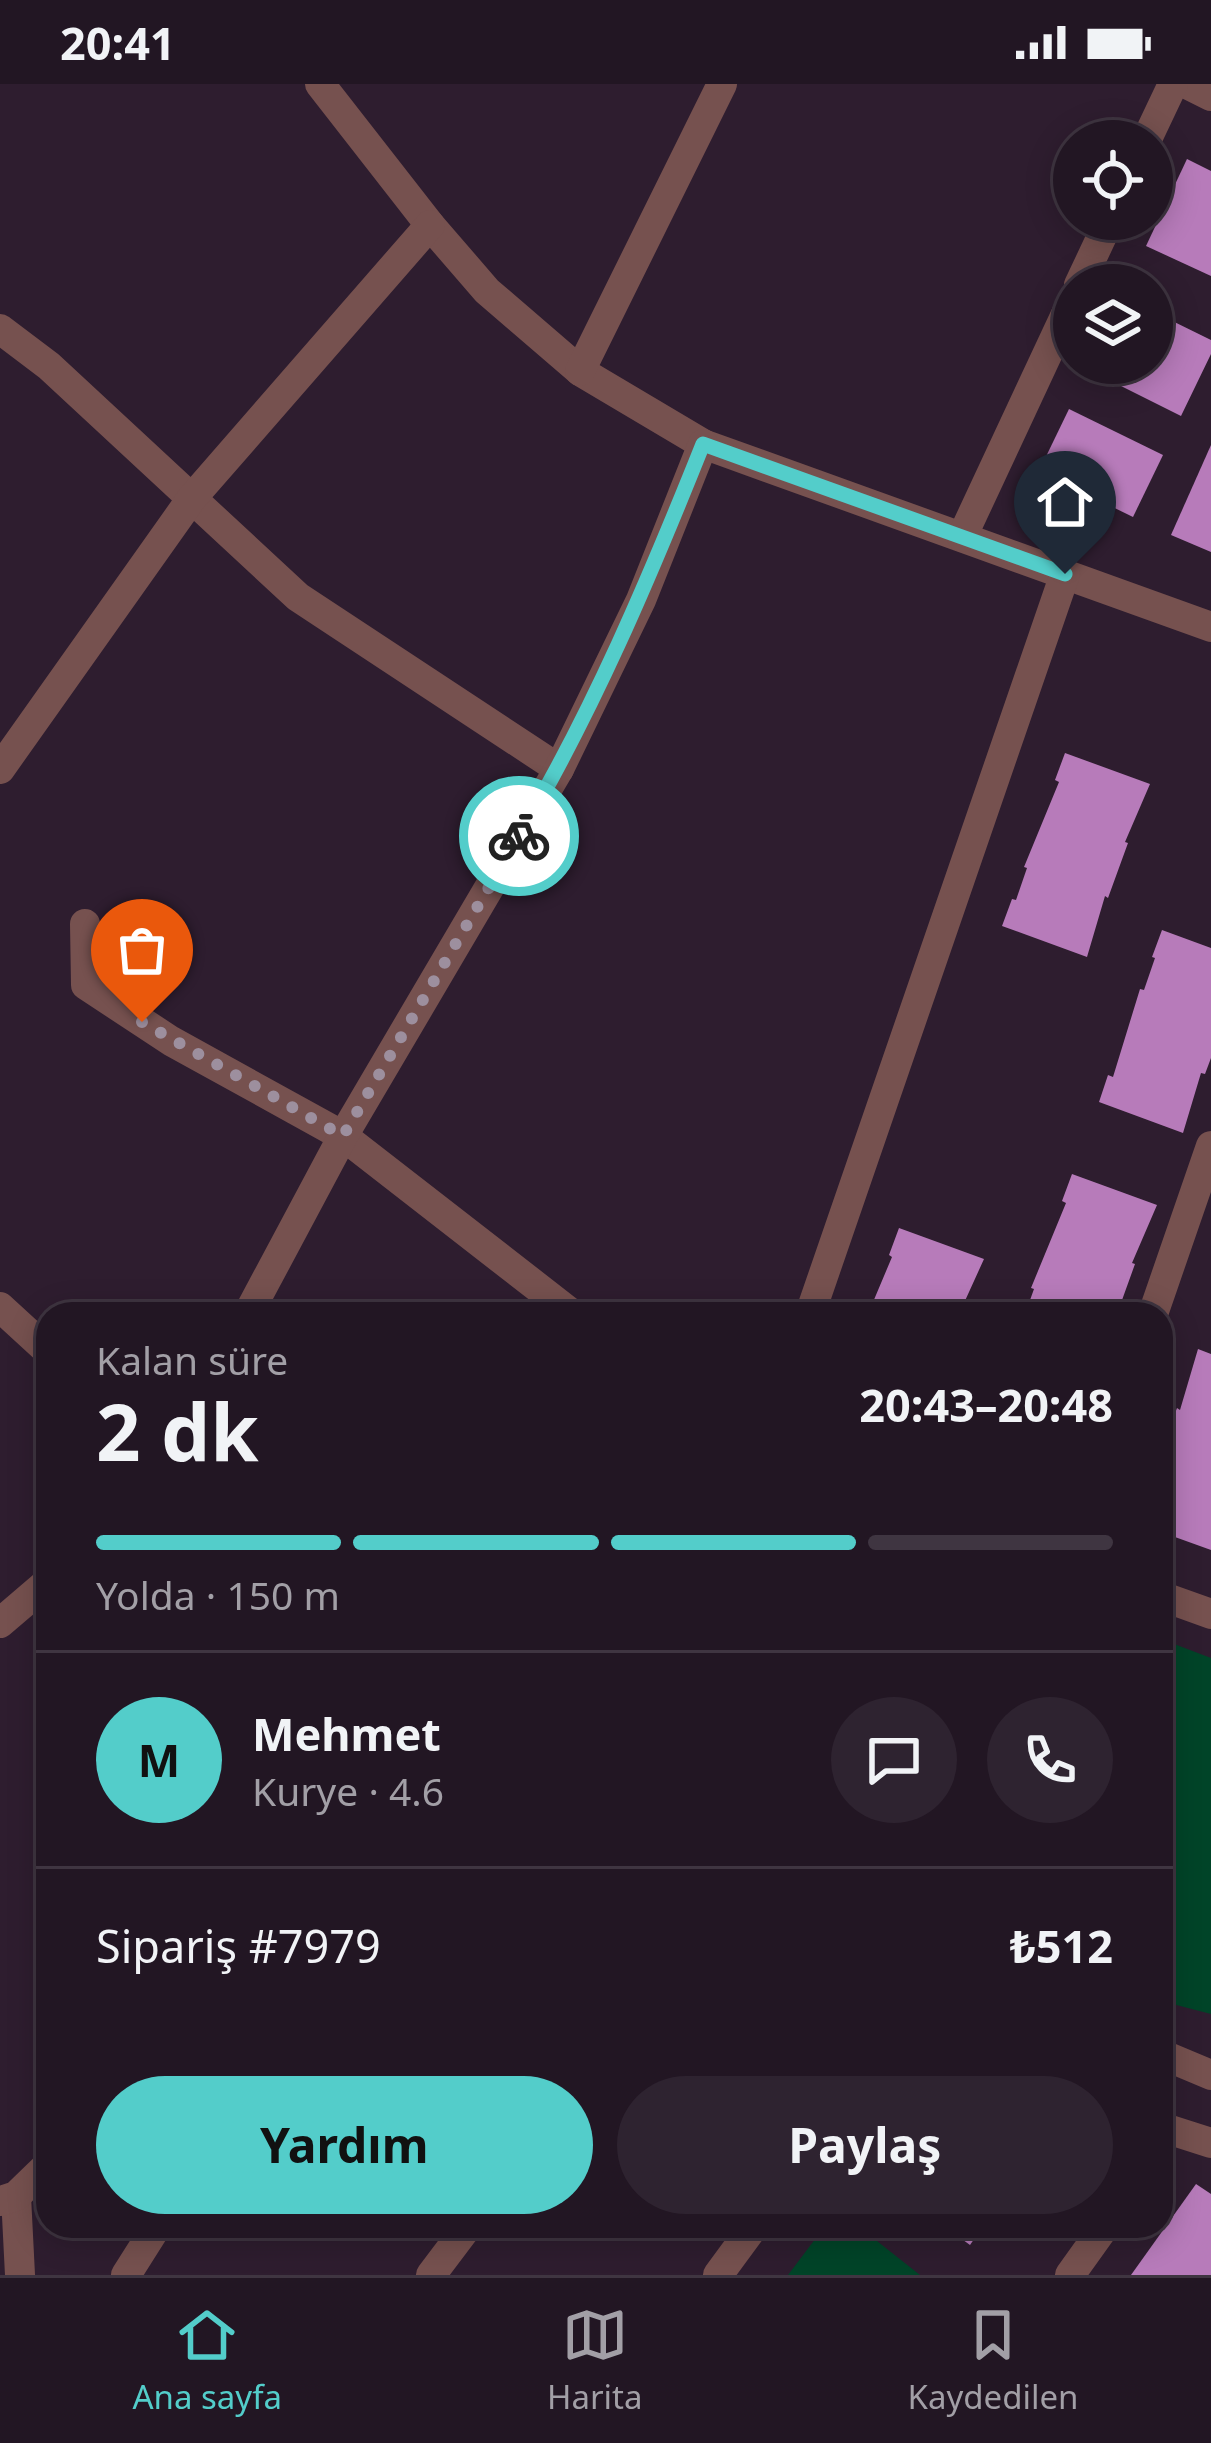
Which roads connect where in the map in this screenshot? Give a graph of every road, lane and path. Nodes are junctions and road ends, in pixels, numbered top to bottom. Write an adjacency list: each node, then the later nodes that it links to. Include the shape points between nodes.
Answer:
1 (320, 84): 7 (street)
2 (722, 84): 10 (street)
3 (1173, 84): 6 (street)
4 (1187, 84): 5 (street)
5 (1211, 96)
6 (1156, 120)
7 (430, 225): 10 (street, via 487,291); 12 (street)
8 (0, 328): 12 (street)
9 (1053, 342): 13 (street)
10 (580, 371): 11 (street)
11 (703, 444): 13 (street); 17 (street)
12 (193, 498): 16 (street); 17 (street, via 298,597)
13 (962, 537): 14 (street)
14 (1065, 574): 15 (street); 23 (street)
15 (1211, 627)
16 (0, 769)
17 (559, 769): 19 (street)
18 (85, 924): 19 (street, via 86,985)
19 (343, 1136): 21 (street); 22 (street)
20 (1211, 1147): 24 (street)
21 (254, 1302)
22 (557, 1302)
23 (814, 1302)
24 (1157, 1302)
25 (0, 1307): 26 (street)
26 (36, 1340)
27 (36, 1592): 30 (street)
28 (1173, 1600): 29 (street)
29 (1211, 1614)
30 (0, 1623)
31 (1173, 2059): 32 (street)
32 (1211, 2074)
33 (1173, 2136): 34 (street)
34 (1211, 2143)
35 (36, 2174): 36 (street)
36 (8, 2198): 41 (street)
37 (149, 2238): 42 (street)
38 (459, 2238): 43 (street)
39 (745, 2238): 44 (street)
40 (1096, 2238): 45 (street)
41 (20, 2275)
42 (126, 2275)
43 (431, 2275)
44 (718, 2275)
45 (1070, 2275)

